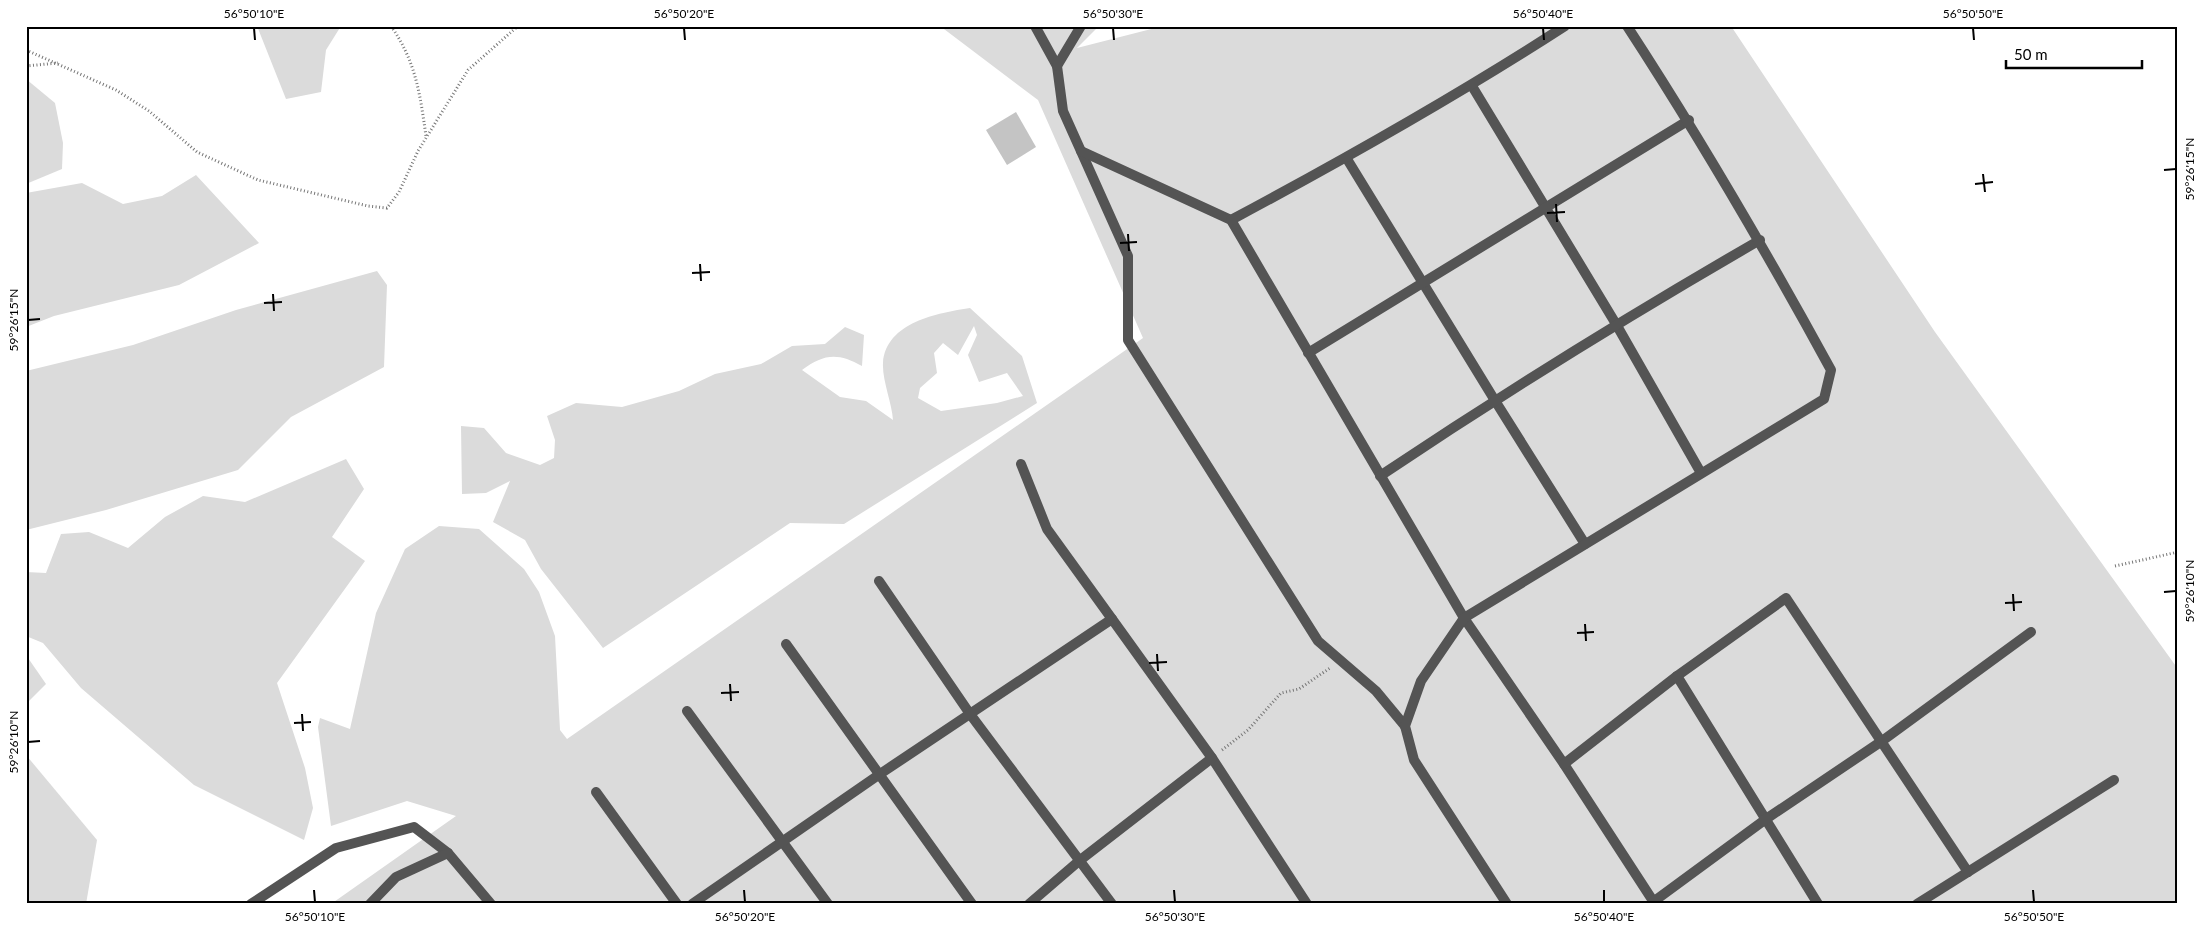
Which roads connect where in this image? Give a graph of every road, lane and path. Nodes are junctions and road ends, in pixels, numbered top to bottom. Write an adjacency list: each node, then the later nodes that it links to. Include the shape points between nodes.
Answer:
1 (391, 26): 13 (path, via 403,43 418,80)
2 (518, 26): 13 (path, via 468,70)
3 (1035, 26): 10 (lane)
4 (1081, 26): 10 (lane)
5 (1565, 26): 11 (lane)
6 (1628, 26): 12 (lane)
7 (26, 50): 8 (path)
8 (58, 63): 9 (path); 13 (path, via 116,90 149,111 197,152 258,180 368,206 387,208 399,192)
9 (26, 66)
10 (1057, 66): 14 (lane, via 1063,111)
11 (1472, 86): 15 (lane); 16 (lane)
12 (1689, 120): 16 (lane); 18 (lane)
13 (426, 138)
14 (1082, 151): 17 (lane); 34 (lane, via 1128,256 1128,340 1318,641)
15 (1347, 158): 17 (lane); 19 (lane)
16 (1544, 208): 19 (lane); 20 (lane)
17 (1231, 220): 21 (lane)
18 (1760, 240): 20 (lane); 24 (lane, via 1831,370 1824,398)
19 (1423, 282): 21 (lane); 22 (lane)
20 (1616, 324): 22 (lane); 24 (lane)
21 (1308, 353): 25 (lane)
22 (1494, 400): 25 (lane); 26 (lane)
23 (1021, 464): 31 (lane, via 1047,529)
24 (1701, 473): 26 (lane)
25 (1380, 476): 30 (lane)
26 (1585, 544): 30 (lane)
27 (2178, 552): 28 (path)
28 (2115, 566)
29 (880, 581): 37 (lane)
30 (1464, 618): 38 (lane, via 1420,681); 41 (lane)
31 (1112, 619): 37 (lane); 40 (lane)
32 (2031, 632): 39 (lane)
33 (786, 644): 42 (lane)
34 (1341, 661): 38 (lane, via 1376,690); 40 (path, via 1300,689 1281,693 1248,730)
35 (1677, 676): 39 (lane, via 1786,598); 41 (lane); 45 (lane)
36 (687, 711): 46 (lane)
37 (970, 714): 42 (lane); 48 (lane)
38 (1404, 726): 61 (lane, via 1414,760)
39 (1882, 741): 45 (lane); 49 (lane)
40 (1212, 758): 48 (lane); 60 (lane)
41 (1564, 764): 50 (lane)
42 (880, 774): 46 (lane); 57 (lane)
43 (2114, 780): 49 (lane)
44 (596, 792): 54 (lane)
45 (1766, 819): 50 (lane); 62 (lane)
46 (783, 840): 55 (lane); 56 (lane)
47 (448, 853): 51 (lane, via 414,827 406,829 336,848); 52 (lane, via 396,878); 53 (lane)
48 (1079, 861): 58 (lane); 59 (lane)
49 (1968, 872): 63 (lane)
50 (1654, 903)
51 (251, 904)
52 (370, 904)
53 (491, 904)
54 (677, 904)
55 (692, 904)
56 (828, 904)
57 (972, 904)
58 (1029, 904)
59 (1112, 904)
60 (1307, 904)
61 (1507, 904)
62 (1818, 904)
63 (1917, 904)

